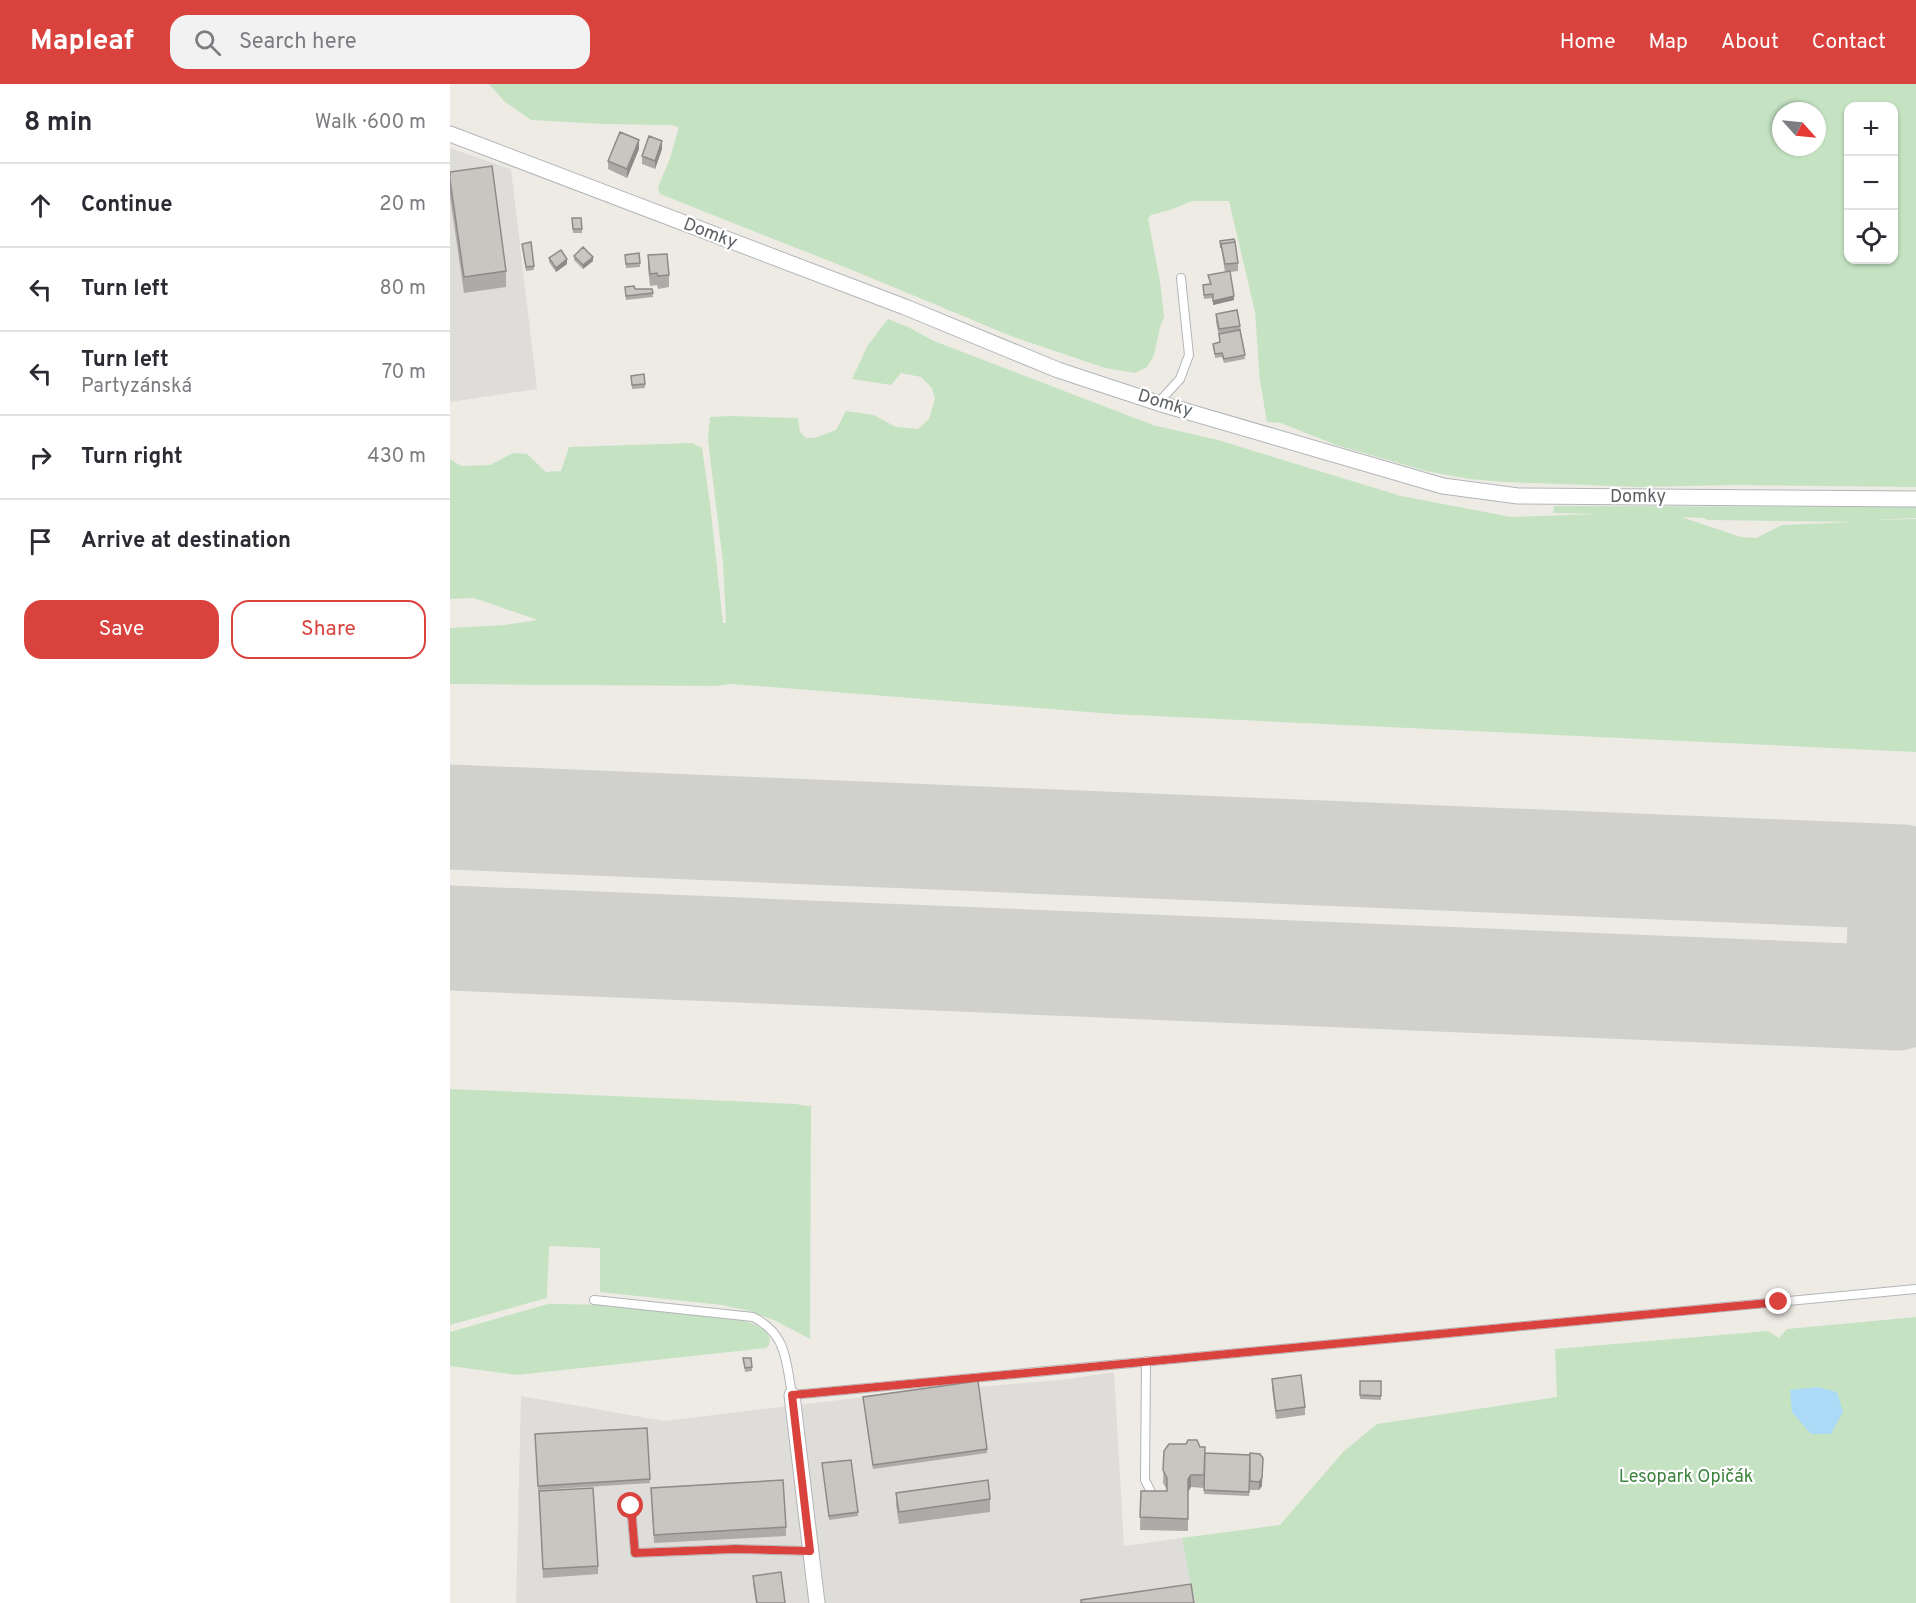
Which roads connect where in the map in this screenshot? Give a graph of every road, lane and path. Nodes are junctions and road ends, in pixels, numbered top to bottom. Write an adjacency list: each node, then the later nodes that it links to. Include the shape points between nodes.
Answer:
1 (450, 134): 3 (street, Domky, via 1058,370)
2 (1181, 278): 3 (lane, via 1189,355 1180,379)
3 (1158, 403): 4 (street, Domky, via 1443,486 1518,496)
4 (1916, 499)
5 (1916, 1289): 7 (lane)
6 (594, 1300): 8 (lane, via 753,1317 764,1323 783,1345)
7 (1146, 1361): 8 (lane); 9 (lane, via 1144,1480)
8 (792, 1395): 11 (street)
9 (1154, 1498)
10 (631, 1506): 11 (lane, via 635,1553)
11 (810, 1551): 12 (street)
12 (817, 1603)

